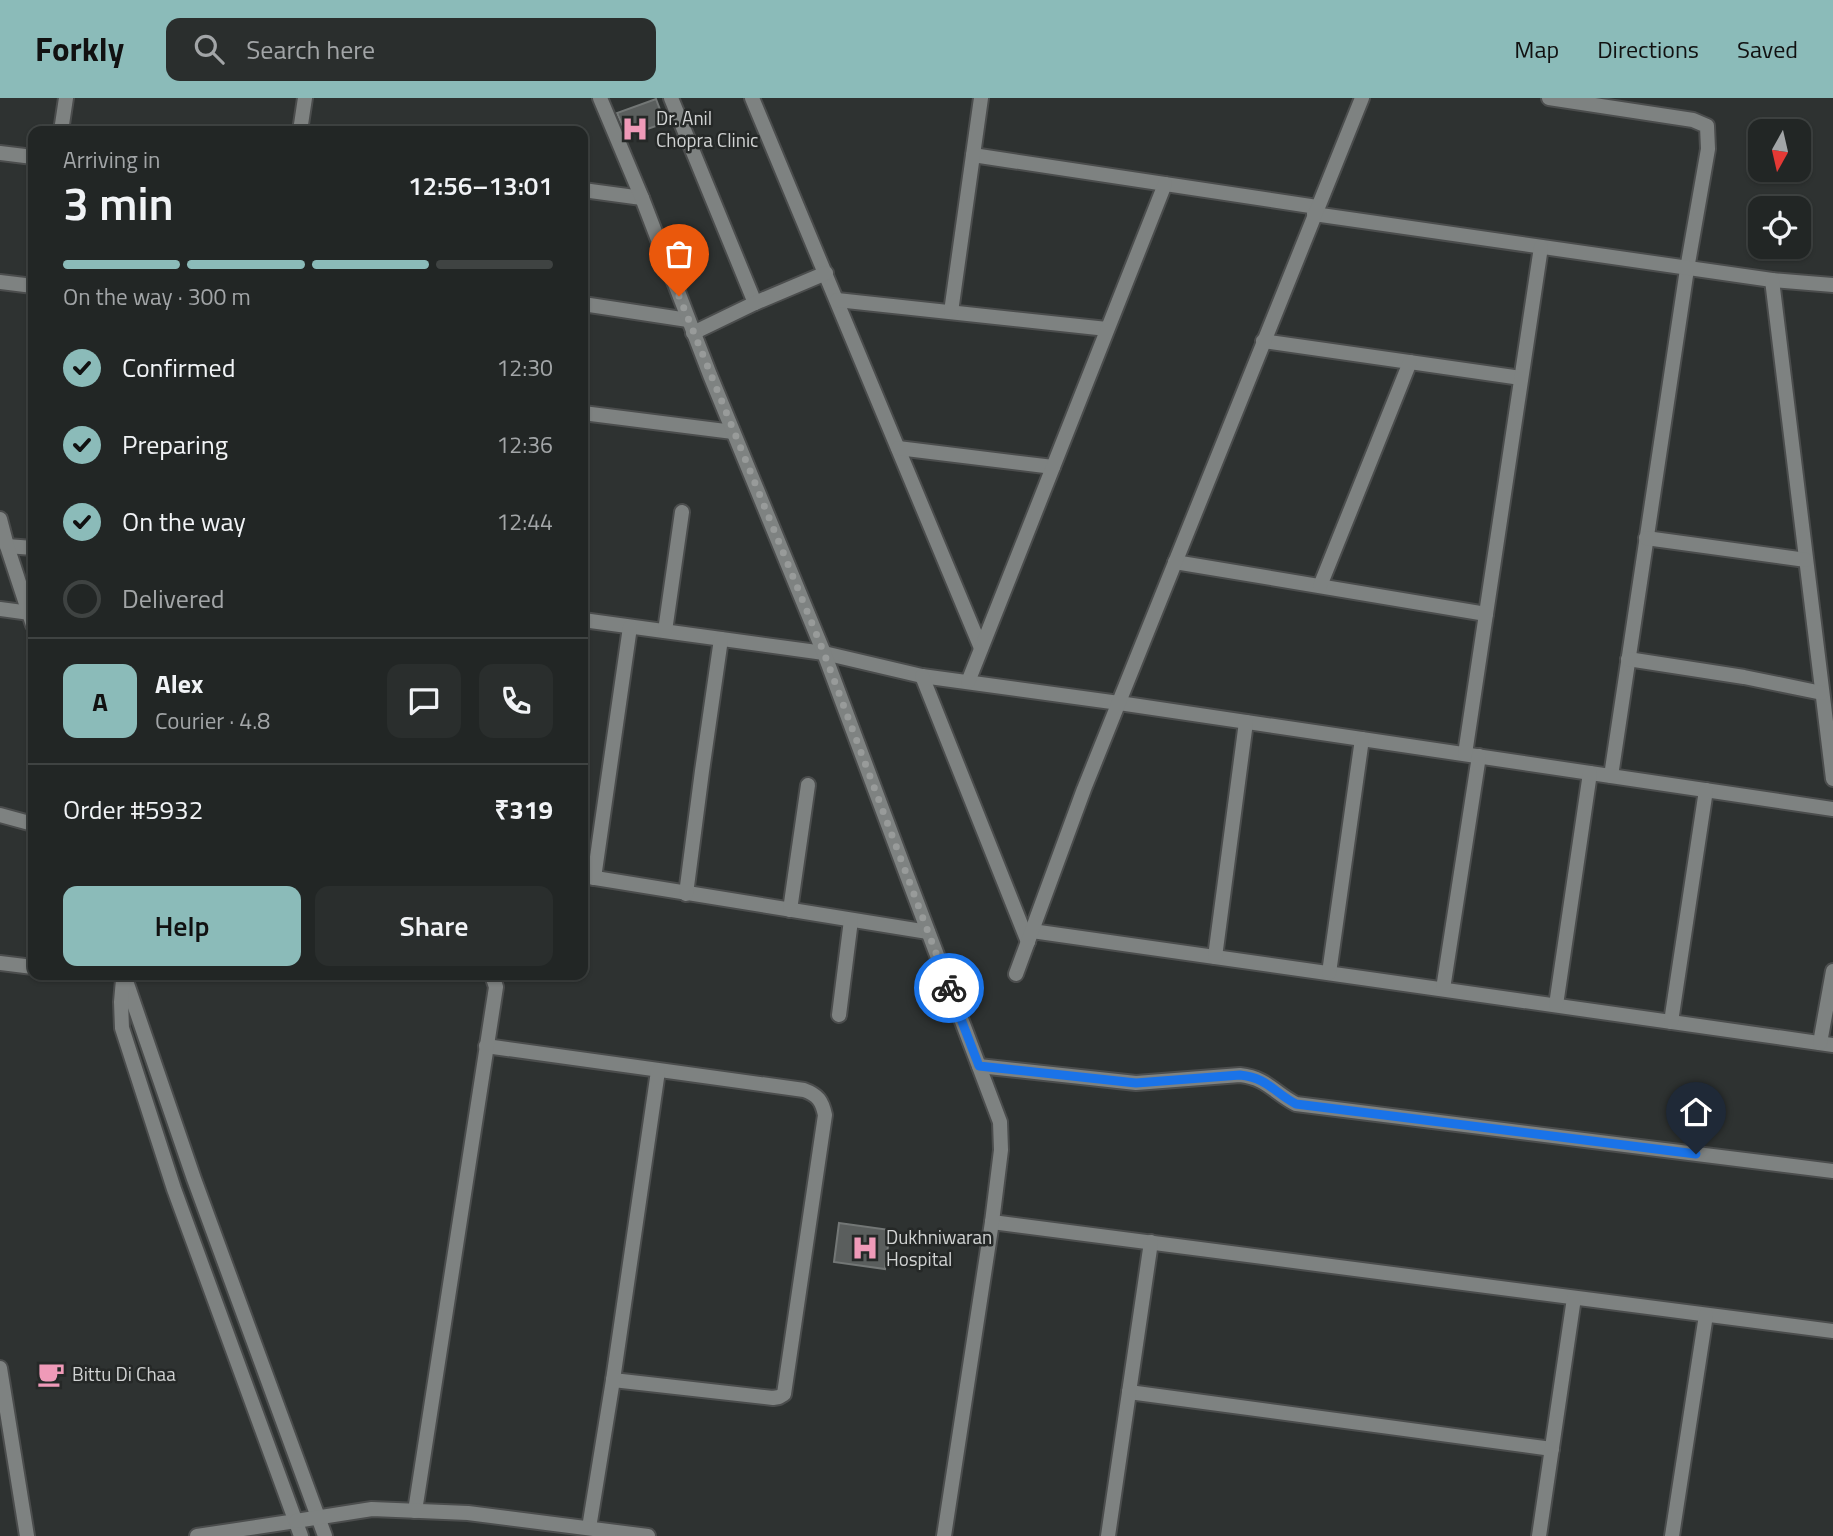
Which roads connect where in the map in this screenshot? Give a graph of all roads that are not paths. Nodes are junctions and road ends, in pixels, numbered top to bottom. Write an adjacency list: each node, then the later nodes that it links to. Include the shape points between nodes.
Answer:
1 (66, 98): 10 (street)
2 (304, 98): 11 (street)
3 (600, 98): 17 (street)
4 (671, 98): 27 (street)
5 (752, 98): 21 (street)
6 (981, 98): 13 (street)
7 (1362, 98): 18 (street)
8 (1549, 98): 9 (street)
9 (1614, 103): 20 (street, via 1707,126 1708,149)
10 (62, 126)
11 (301, 126)
12 (0, 153): 14 (street)
13 (973, 155): 15 (street); 29 (street)
14 (28, 156)
15 (1164, 184): 18 (street); 31 (street)
16 (588, 191): 17 (street)
17 (642, 198): 30 (street)
18 (1315, 210): 19 (street); 32 (street)
19 (1541, 247): 20 (street); 34 (street)
20 (1687, 268): 22 (street); 41 (street)
21 (826, 273): 26 (street); 27 (street)
22 (1772, 280): 25 (street); 44 (street)
23 (0, 282): 24 (street)
24 (28, 285)
25 (1833, 285)
26 (836, 300): 29 (street); 37 (street)
27 (755, 303): 30 (street)
28 (588, 305): 30 (street)
29 (951, 312): 31 (street)
30 (691, 327): 36 (street)
31 (1107, 329): 38 (street)
32 (1263, 341): 33 (street); 45 (street)
33 (1410, 362): 34 (street); 46 (street)
34 (1521, 378): 49 (street)
35 (588, 414): 36 (street)
36 (733, 432): 56 (street)
37 (898, 448): 38 (street); 55 (street)
38 (1053, 467): 55 (street)
39 (682, 512): 53 (street)
40 (0, 519): 42 (street)
41 (1646, 538): 44 (street); 57 (street)
42 (7, 546): 43 (street); 48 (street)
43 (28, 548)
44 (1806, 559): 60 (street)
45 (1175, 562): 46 (street); 61 (street)
46 (1320, 586): 49 (street)
47 (0, 608): 50 (street)
48 (28, 610)
49 (1486, 614): 64 (street)
50 (28, 618)
51 (588, 621): 52 (street)
52 (631, 627): 53 (street); 73 (street)
53 (665, 631): 54 (street)
54 (721, 639): 56 (street); 74 (street)
55 (981, 648): 59 (street)
56 (824, 653): 58 (street); 77 (street)
57 (1628, 659): 60 (street); 66 (street)
58 (922, 676): 59 (street); 78 (street)
59 (968, 682): 61 (street)
60 (1822, 693): 67 (street)
61 (1119, 703): 62 (street); 78 (street)
62 (1247, 722): 63 (street); 79 (street)
63 (1362, 739): 64 (street); 83 (street)
64 (1472, 755): 65 (street); 88 (street)
65 (1590, 773): 66 (street); 89 (street)
66 (1611, 776): 69 (street)
67 (1833, 779)
68 (808, 785): 75 (street)
69 (1706, 790): 70 (street); 91 (street)
70 (1833, 809)
71 (0, 815): 72 (street)
72 (28, 823)
73 (589, 877): 74 (street)
74 (686, 894): 75 (street)
75 (790, 910): 76 (street)
76 (851, 920): 77 (street); 90 (street)
77 (928, 932): 94 (street)
78 (1030, 936): 79 (street); 84 (street)
79 (1215, 957): 83 (street)
80 (0, 963): 81 (street)
81 (28, 966)
82 (1833, 971): 92 (street)
83 (1329, 973): 88 (street)
84 (1016, 974)
85 (123, 980): 108 (street, via 122,1028 174,1189)
86 (126, 980): 107 (street)
87 (494, 980): 93 (street)
88 (1443, 989): 89 (street)
89 (1556, 1005): 91 (street)
90 (839, 1015)
91 (1671, 1021): 92 (street)
92 (1826, 1044)
93 (486, 1046): 95 (street); 106 (street)
94 (979, 1066): 96 (street, via 1136,1083 1252,1076 1296,1104); 97 (street, via 1000,1122)
95 (658, 1071): 103 (street); 103 (street, via 804,1090 823,1103 825,1115 788,1374 784,1394 773,1398)
96 (1833, 1171)
97 (992, 1222): 98 (street); 115 (street)
98 (1151, 1242): 99 (street); 104 (street)
99 (1574, 1298): 100 (street); 105 (street)
100 (1706, 1315): 101 (street); 118 (street)
101 (1833, 1331)
102 (0, 1368): 110 (street)
103 (613, 1380): 109 (street)
104 (1129, 1392): 105 (street); 116 (street)
105 (1552, 1449): 117 (street)
106 (415, 1511): 107 (street, via 372,1509); 109 (street)
107 (318, 1517): 108 (street); 113 (street)
108 (296, 1521): 111 (street); 112 (street)
109 (589, 1528): 114 (street)
110 (27, 1536)
111 (197, 1536)
112 (301, 1536)
113 (325, 1536)
114 (648, 1536)
115 (944, 1536)
116 (1108, 1536)
117 (1539, 1536)
118 (1672, 1536)

